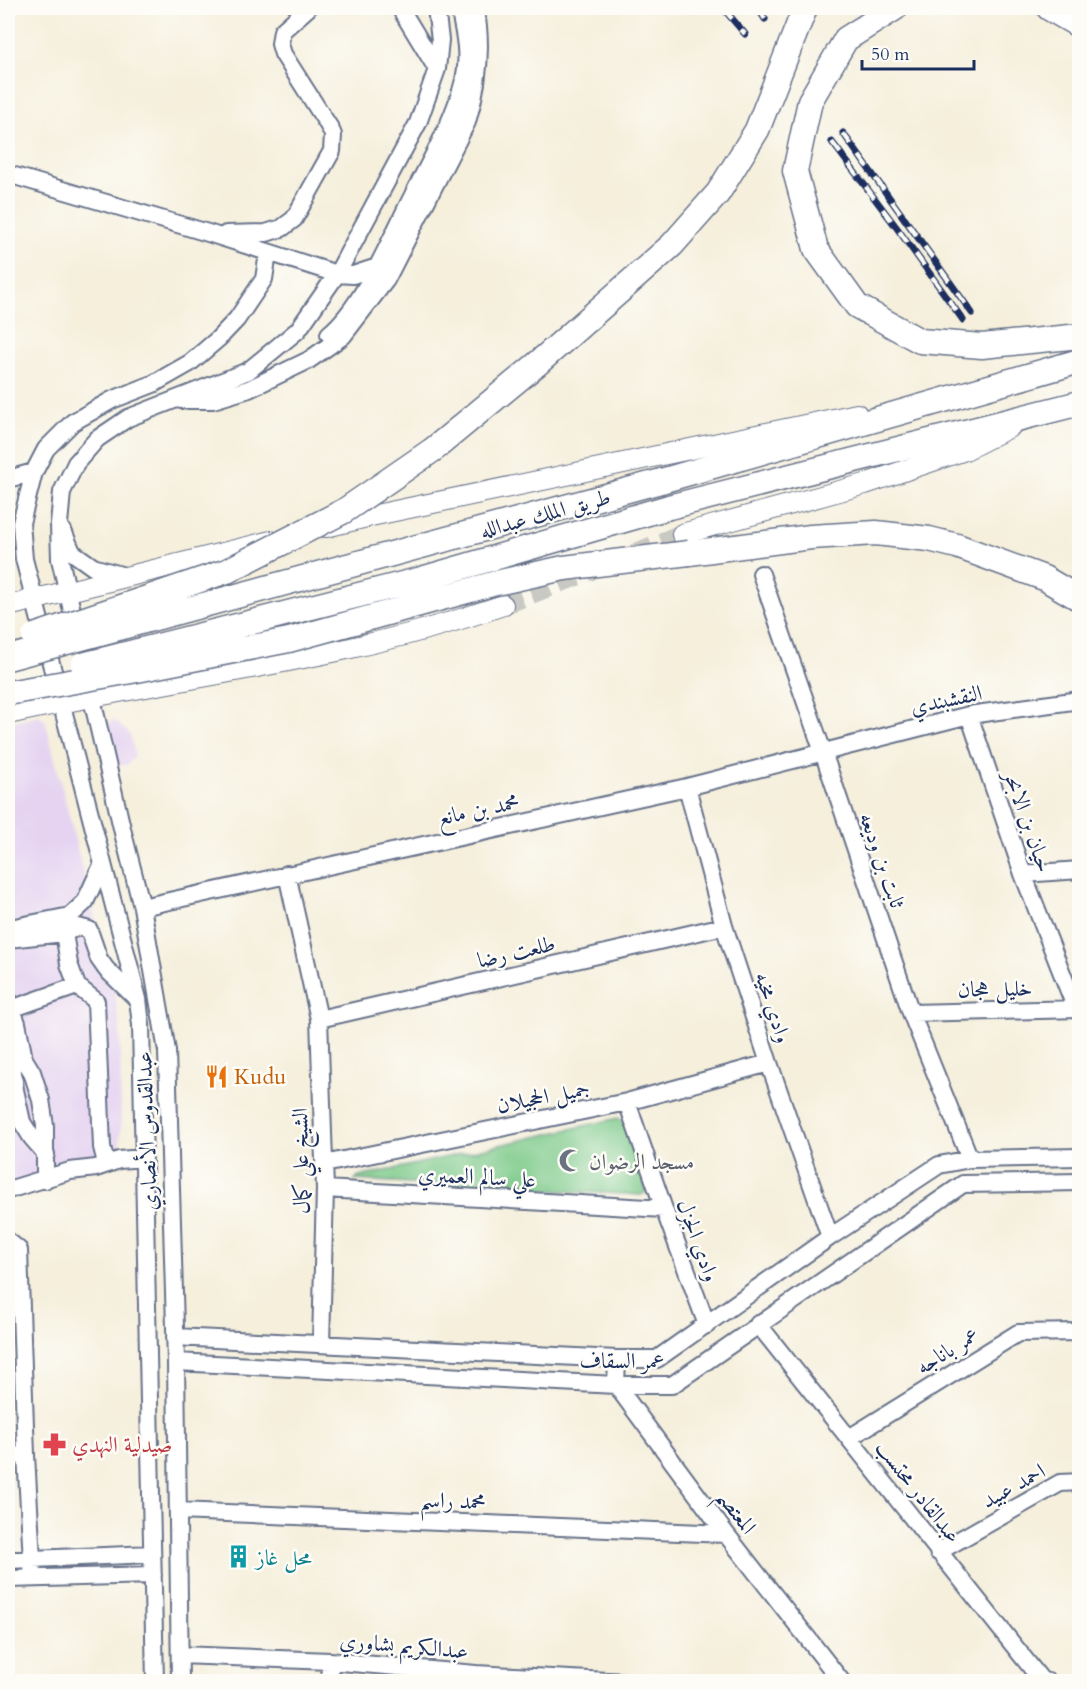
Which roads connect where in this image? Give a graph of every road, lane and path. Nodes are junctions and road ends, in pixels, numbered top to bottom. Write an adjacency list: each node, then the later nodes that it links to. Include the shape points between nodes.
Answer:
1 (308, 8): 12 (street, via 282,31 280,44 333,135 332,151 294,219 282,228 240,235)
2 (400, 8): 10 (street)
3 (436, 8): 10 (street, via 440,40)
4 (459, 8): 14 (street, via 466,44 465,78 451,118)
5 (475, 8): 21 (street, via 477,71 467,122 386,280 363,312 343,336 275,378 213,400)
6 (805, 8): 35 (highway, bridge, via 757,130 718,192 672,246 434,449 344,511 227,572)
7 (895, 8): 16 (highway, via 846,39 810,101 795,171 816,249 857,306 920,341 982,346)
8 (1049, 8): 9 (highway)
9 (1080, 26)
10 (437, 69): 15 (street, via 418,123)
11 (8, 174): 12 (street)
12 (208, 232): 13 (street)
13 (268, 253): 15 (street); 19 (street, عبدالقدوس الأنصاري, via 264,279 237,319 190,363)
14 (377, 267): 15 (street, via 353,275); 18 (street, via 332,332 275,366)
15 (337, 274): 18 (street, via 298,330)
16 (1080, 336)
17 (1080, 361): 20 (highway, طريق الملك عبدالله)
18 (248, 371): 21 (street, عبدالقدوس الأنصاري)
19 (153, 384): 21 (street); 24 (street, عبدالقدوس الأنصاري, via 112,400 73,422 46,449)
20 (980, 389): 29 (main road, via 371,516); 36 (highway, طريق الملك عبدالله, bridge, via 661,482)
21 (173, 400): 26 (street, عبدالقدوس الأنصاري, via 128,418 97,439 76,463 62,492)
22 (1080, 403): 23 (highway)
23 (1031, 415): 27 (main road, via 965,450); 37 (highway, bridge, via 669,507 418,580)
24 (34, 472): 25 (street); 31 (street, عبدالقدوس الأنصاري, via 21,523 24,559)
25 (8, 479)
26 (60, 524): 29 (street, via 72,552 93,567); 30 (street, عبدالقدوس الأنصاري, via 60,559)
27 (686, 543): 32 (highway, via 876,533 928,539 1044,578); 38 (highway, bridge, via 496,583 289,640)
28 (760, 574): 44 (street, ثابت بن وديعه)
29 (129, 578): 30 (main road)
30 (67, 590): 31 (main road); 39 (street, عبدالقدوس الأنصاري)
31 (34, 598): 34 (main road); 41 (street, عبدالقدوس الأنصاري)
32 (1080, 599)
33 (502, 605): 39 (main road, via 408,634 292,661)
34 (8, 606)
35 (8, 645)
36 (8, 658)
37 (8, 684)
38 (8, 693)
39 (91, 696): 41 (main road); 50 (street, عبدالقدوس الأنصاري)
40 (1080, 700): 43 (street, النقشبندي)
41 (61, 702): 42 (main road); 46 (street, عبدالقدوس الأنصاري)
42 (8, 714)
43 (969, 715): 44 (street, النقشبندي); 49 (street, حيان بن الابحر)
44 (823, 752): 45 (street, محمد بن مانع); 59 (street, ثابت بن وديعه)
45 (687, 787): 48 (street, محمد بن مانع); 51 (street, وادي مخيه)
46 (102, 865): 52 (street, via 85,902 70,916); 56 (street, عبدالقدوس الأنصاري)
47 (1080, 870): 49 (street)
48 (287, 874): 50 (street, محمد بن مانع); 60 (street, الشيخ علي كمال)
49 (1023, 874): 58 (street, حيان بن الابحر)
50 (142, 907): 80 (street, عبدالقدوس الأنصاري, via 167,1051)
51 (724, 926): 60 (street, طلعت رضا); 62 (street, وادي مخيه)
52 (8, 928)
53 (64, 933): 54 (street); 55 (street); 56 (street, via 78,927 89,930 106,969)
54 (8, 939)
55 (77, 986): 57 (street); 68 (street, via 96,1001 102,1147)
56 (138, 999): 66 (street, عبدالقدوس الأنصاري)
57 (9, 1004): 61 (street)
58 (1078, 1009): 59 (street, خليل هجان)
59 (911, 1013): 67 (street, ثابت بن وديعه)
60 (319, 1019): 69 (street, الشيخ علي كمال)
61 (21, 1045): 64 (street, via 41,1100); 64 (street, via 12,1064 22,1122)
62 (769, 1063): 63 (street, جميل الحجيلان); 75 (street, وادي مخيه)
63 (627, 1102): 69 (street, جميل الحجيلان); 74 (street, وادي الجزل)
64 (46, 1154): 70 (street)
65 (1080, 1157): 67 (street, عمر السقاف)
66 (143, 1158): 68 (street); 92 (street, عبدالقدوس الأنصاري)
67 (970, 1159): 75 (street, عمر السقاف, via 939,1165)
68 (106, 1163): 70 (street)
69 (324, 1164): 72 (street, الشيخ علي كمال)
70 (45, 1180): 73 (street)
71 (1080, 1182): 77 (street, عمر السقاف, via 963,1184)
72 (324, 1189): 74 (street, علي سالم العميري); 81 (street, الشيخ علي كمال)
73 (8, 1190)
74 (663, 1209): 78 (street, وادي الجزل)
75 (830, 1237): 78 (street, عمر السقاف)
76 (13, 1245): 86 (street)
77 (758, 1324): 84 (street, عمر السقاف, via 672,1385); 85 (street, عبدالقادر محتسب)
78 (706, 1325): 82 (street, عمر السقاف, via 657,1359)
79 (1080, 1332): 85 (street, عمر باناجه, via 1018,1333)
80 (175, 1337): 81 (street, عمر السقاف); 83 (street, عبدالقدوس الأنصاري)
81 (321, 1344): 82 (street, عمر السقاف)
82 (617, 1359): 84 (street)
83 (176, 1362): 84 (street, عمر السقاف); 89 (street, عبدالقدوس الأنصاري)
84 (616, 1384): 90 (street, المعتصم)
85 (849, 1438): 91 (street, عبدالقادر محتسب)
86 (26, 1455): 87 (street); 93 (street)
87 (8, 1456)
88 (1080, 1482): 91 (street, احمد عبيد, via 1060,1483)
89 (178, 1511): 90 (street, محمد راسم); 98 (street, عبدالقدوس الأنصاري)
90 (726, 1534): 105 (street, المعتصم)
91 (938, 1552): 106 (street, عبدالقادر محتسب, via 1042,1682)
92 (152, 1554): 93 (street); 95 (street, عبدالقدوس الأنصاري)
93 (31, 1559): 94 (street); 96 (street)
94 (8, 1560)
95 (153, 1575): 96 (street); 101 (street, عبدالقدوس الأنصاري)
96 (33, 1578): 97 (street)
97 (8, 1579)
98 (180, 1655): 99 (street, عبدالكريم بشاوري); 102 (street, عبدالقدوس الأنصاري)
99 (330, 1661): 100 (street, عبدالكريم بشاوري); 103 (street)
100 (476, 1678): 104 (street, عبدالكريم بشاوري)
101 (155, 1682)
102 (180, 1682)
103 (330, 1682)
104 (626, 1682)
105 (842, 1682)
106 (1048, 1682)

